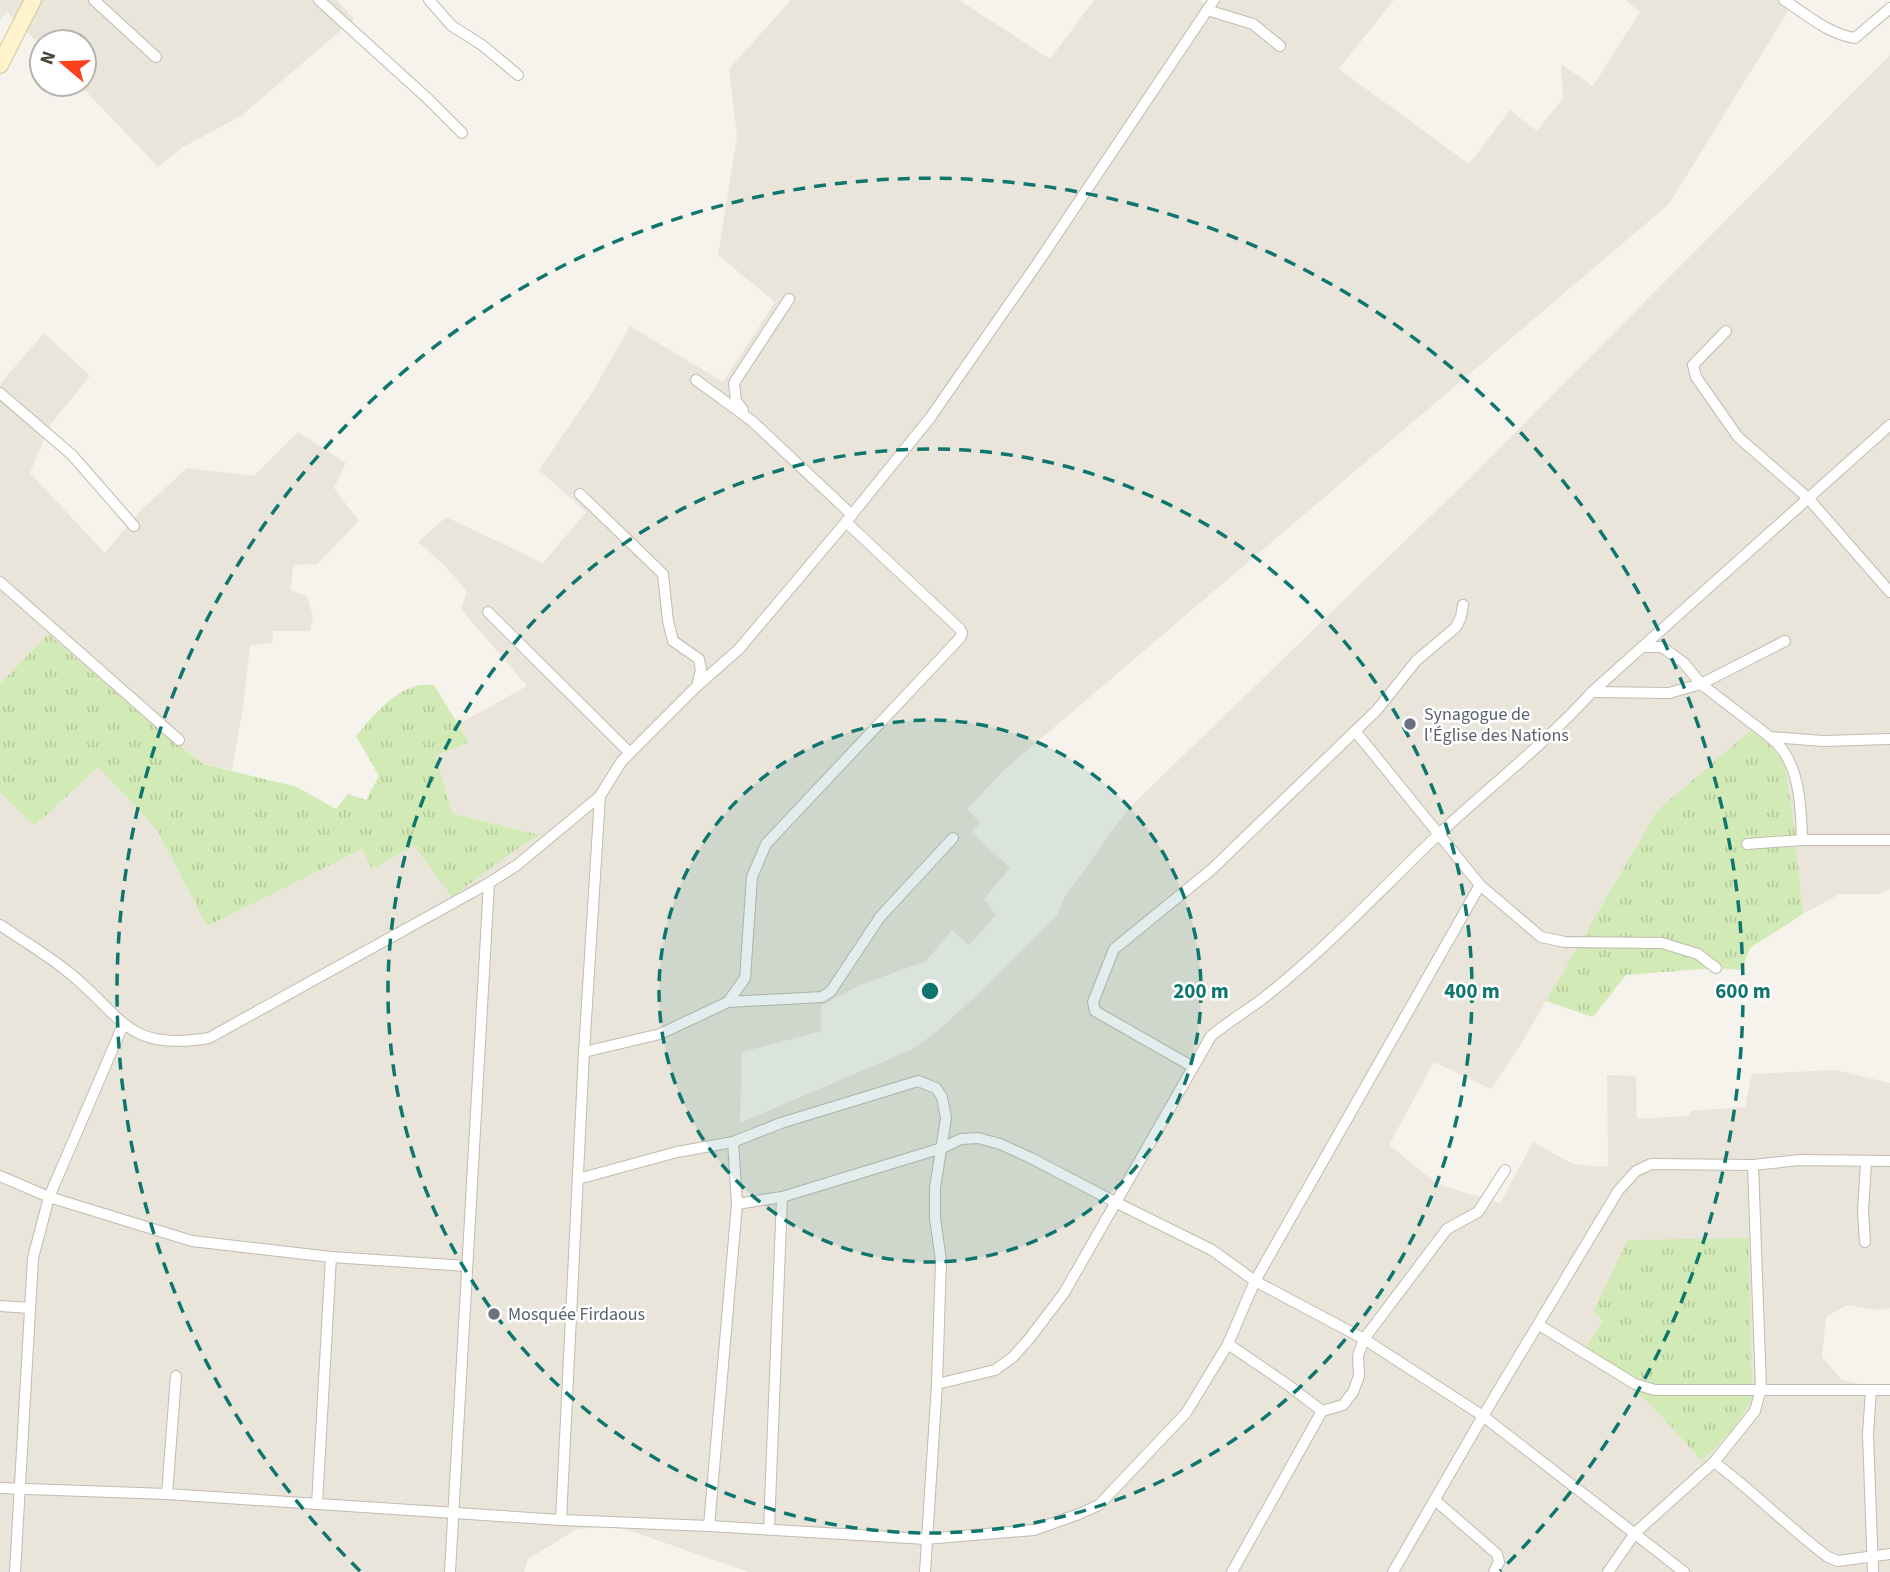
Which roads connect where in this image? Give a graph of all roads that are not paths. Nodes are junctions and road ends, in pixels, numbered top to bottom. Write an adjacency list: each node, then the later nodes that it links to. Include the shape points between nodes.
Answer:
1 (33, 0): 11 (street)
2 (94, 0): 10 (street)
3 (318, 0): 13 (street)
4 (429, 0): 12 (street, via 452,26)
5 (1214, 0): 8 (street)
6 (1784, 0): 7 (street, via 1827,28 1854,37)
7 (1890, 8)
8 (1207, 10): 9 (street, via 1253,24); 22 (street, via 930,418)
9 (1280, 46)
10 (156, 57)
11 (0, 65)
12 (518, 75)
13 (462, 133)
14 (789, 299): 18 (street, via 734,383 736,401)
15 (1726, 331): 21 (street, via 1693,365 1696,377 1738,437)
16 (696, 380): 18 (street)
17 (0, 393): 23 (street, via 72,455)
18 (752, 421): 22 (street)
19 (1890, 425): 21 (street)
20 (580, 494): 31 (street, via 663,574 673,642 699,659)
21 (1808, 498): 25 (street); 29 (street)
22 (849, 518): 31 (street, via 739,649); 48 (street, via 961,633 960,638 766,844 752,877 745,978)
23 (134, 526)
24 (0, 582): 36 (street)
25 (1890, 592)
26 (1463, 605): 33 (street, via 1456,627 1416,661)
27 (488, 612): 37 (street)
28 (1785, 641): 30 (street)
29 (1642, 647): 30 (street, via 1662,647 1684,663); 32 (street)
30 (1701, 684): 32 (street, via 1669,693); 34 (street)
31 (697, 686): 37 (street)
32 (1592, 692): 39 (street, via 1562,726)
33 (1355, 731): 39 (street); 51 (street, via 1211,870 1114,949 1094,999 1095,1012)
34 (1770, 737): 35 (street); 41 (street, via 1782,745 1792,764)
35 (1890, 739)
36 (178, 740)
37 (630, 753): 38 (street)
38 (600, 796): 44 (street); 50 (street)
39 (1440, 834): 45 (street); 51 (street, via 1270,994 1211,1036)
40 (953, 838): 48 (street, via 880,917 831,991 822,997)
41 (1802, 840): 42 (street); 43 (street)
42 (1890, 840)
43 (1747, 844)
44 (489, 883): 49 (street, via 209,1038 166,1041 144,1037); 66 (street)
45 (1480, 884): 47 (street, via 1541,937 1565,942 1662,943 1698,954); 67 (street)
46 (0, 925): 49 (street, via 68,971)
47 (1716, 968)
48 (728, 1002): 50 (street, via 660,1034)
49 (123, 1025): 61 (street)
50 (584, 1052): 59 (street)
51 (1193, 1067): 62 (street)
52 (733, 1143): 53 (street, via 781,1123 918,1081 936,1088 942,1097 946,1118); 59 (street, via 677,1152); 63 (street)
53 (942, 1148): 60 (street); 62 (street, via 961,1139 1000,1144); 74 (street, via 935,1188 941,1261)
54 (1890, 1161): 55 (street)
55 (1866, 1163): 56 (street, via 1815,1160); 64 (street)
56 (1753, 1165): 70 (street, via 1651,1164 1636,1171 1618,1191); 75 (street)
57 (1505, 1170): 71 (street, via 1478,1212 1447,1229)
58 (0, 1175): 61 (street)
59 (578, 1179): 87 (street)
60 (782, 1196): 63 (street); 89 (street)
61 (49, 1197): 65 (street, via 192,1241); 69 (street, via 33,1258)
62 (1115, 1202): 67 (street, via 1212,1250); 74 (street, via 1064,1293 1013,1357 995,1370)
63 (737, 1204): 88 (street)
64 (1865, 1242)
65 (331, 1257): 66 (street); 85 (street)
66 (467, 1266): 86 (street)
67 (1255, 1281): 71 (street); 72 (street)
68 (0, 1306): 69 (street)
69 (30, 1308): 82 (street)
70 (1539, 1325): 75 (street, via 1634,1384 1655,1390); 79 (street)
71 (1364, 1339): 78 (street, via 1353,1392 1343,1405); 79 (street)
72 (1228, 1344): 78 (street); 91 (street, via 1186,1413 1099,1505 1034,1530)
73 (176, 1376): 83 (street)
74 (937, 1384): 91 (street)
75 (1761, 1389): 76 (street); 80 (street, via 1755,1411)
76 (1871, 1390): 77 (street); 93 (street)
77 (1890, 1390)
78 (1322, 1411): 97 (street)
79 (1483, 1416): 84 (street); 90 (street)
80 (1714, 1462): 90 (street); 93 (street, via 1828,1557 1838,1561)
81 (0, 1488): 82 (street)
82 (21, 1488): 83 (street); 94 (street)
83 (167, 1494): 85 (street)
84 (1436, 1501): 98 (street); 99 (street, via 1497,1554)
85 (317, 1504): 86 (street)
86 (452, 1514): 87 (street); 95 (street)
87 (561, 1520): 88 (street)
88 (709, 1525): 89 (street)
89 (769, 1529): 91 (street)
90 (1635, 1533): 100 (street); 101 (street)
91 (926, 1539): 96 (street)
92 (1890, 1554): 93 (street)
93 (1871, 1556): 102 (street)
94 (15, 1572)
95 (450, 1572)
96 (925, 1572)
97 (1232, 1572)
98 (1393, 1572)
99 (1494, 1572)
100 (1608, 1572)
101 (1684, 1572)
102 (1873, 1572)

